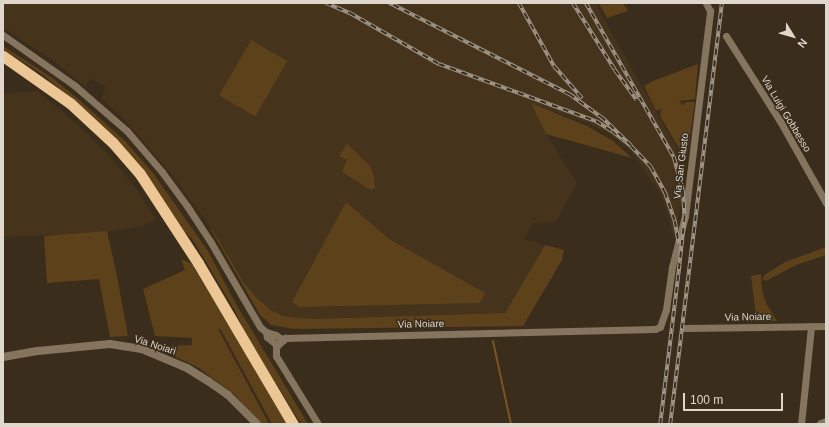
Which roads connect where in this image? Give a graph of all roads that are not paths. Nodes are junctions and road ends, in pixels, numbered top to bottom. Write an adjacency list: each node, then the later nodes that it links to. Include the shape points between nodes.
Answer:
1 (706, 3): 8 (street, Via San Giusto, via 710,11 685,216 672,267 666,310)
2 (3, 35): 10 (street, via 74,85 127,131 187,206 260,327 276,335)
3 (726, 36): 5 (street, Via Luigi Gobbesso, via 780,121)
4 (3, 56): 14 (highway, via 71,104 113,143 140,174 186,244)
5 (826, 203)
6 (826, 326): 7 (street, Via Noiare)
7 (811, 327): 9 (street, Via Noiare); 16 (street)
8 (659, 328): 10 (street, Via Noiare, via 295,337)
9 (684, 328)
10 (280, 343): 15 (street, via 276,356)
11 (3, 357): 13 (street, Via Noiari, via 38,350 110,344 142,349 187,368 208,381 228,395)
12 (826, 422): 17 (street)
13 (257, 424)
14 (294, 424)
15 (318, 424)
16 (801, 424)
17 (821, 424)

